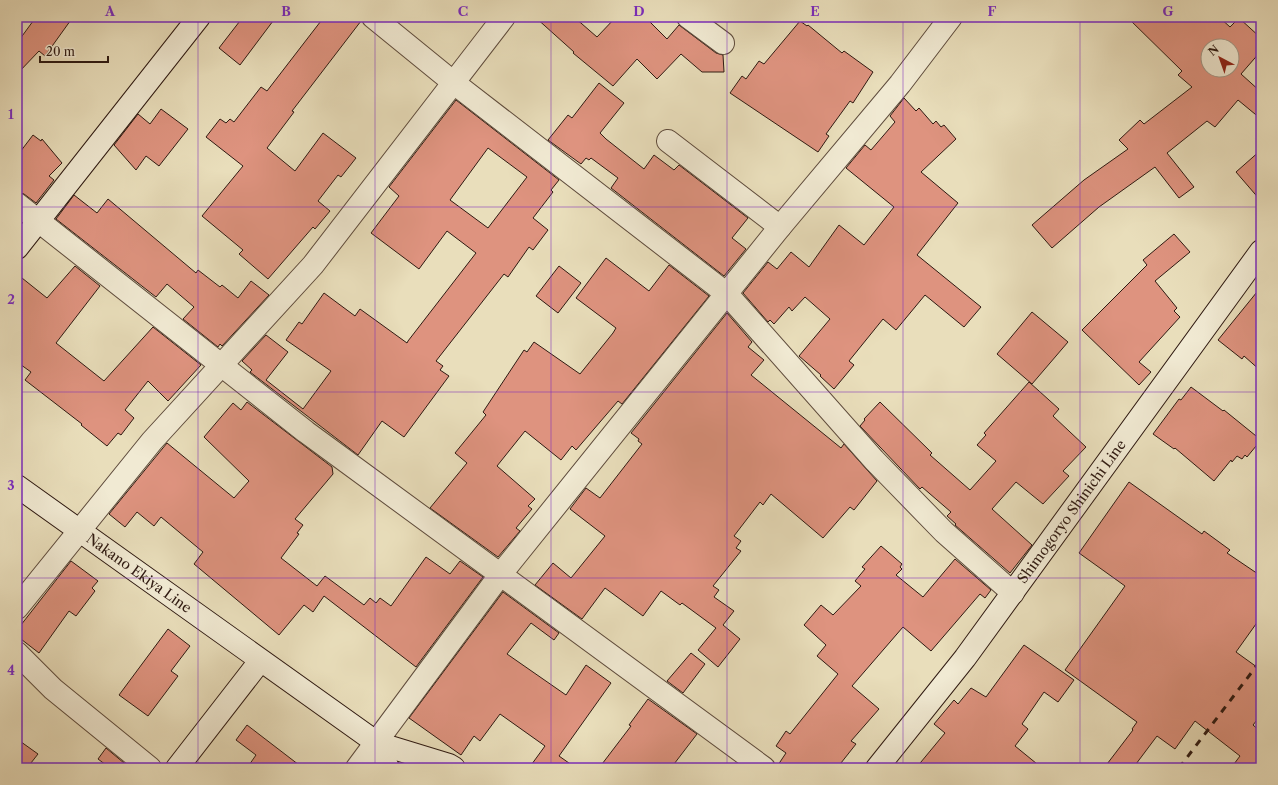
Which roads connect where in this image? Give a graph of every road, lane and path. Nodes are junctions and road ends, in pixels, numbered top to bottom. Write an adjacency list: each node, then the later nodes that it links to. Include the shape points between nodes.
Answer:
1 (199, 17): 10 (street)
2 (374, 17): 7 (street)
3 (504, 17): 7 (street)
4 (688, 17): 6 (street)
5 (951, 17): 11 (street, via 900,84)
6 (723, 43)
7 (454, 83): 14 (street); 15 (street, via 313,266)
8 (668, 141): 11 (street)
9 (17, 204): 10 (street)
10 (38, 221): 12 (street); 15 (street)
11 (780, 227): 14 (street)
12 (17, 248)
13 (1261, 251): 19 (street, Shimogoryo Shinichi Line)
14 (727, 294): 18 (street); 19 (street, via 874,460 944,532)
15 (221, 367): 17 (street, via 152,441); 18 (street)
16 (17, 486): 17 (street, Nakano Ekiya Line)
17 (79, 531): 20 (street); 22 (street, Nakano Ekiya Line)
18 (500, 575): 23 (street); 30 (street)
19 (1013, 593): 31 (street, Shimogoryo Shinichi Line)
20 (17, 608)
21 (17, 653): 24 (street, via 53,689)
22 (260, 661): 23 (street); 25 (street)
23 (377, 743): 26 (street); 27 (street); 28 (street); 29 (street)
24 (150, 768)
25 (177, 768)
26 (357, 768)
27 (388, 768)
28 (411, 768)
29 (454, 768)
30 (764, 768)
31 (877, 768)

